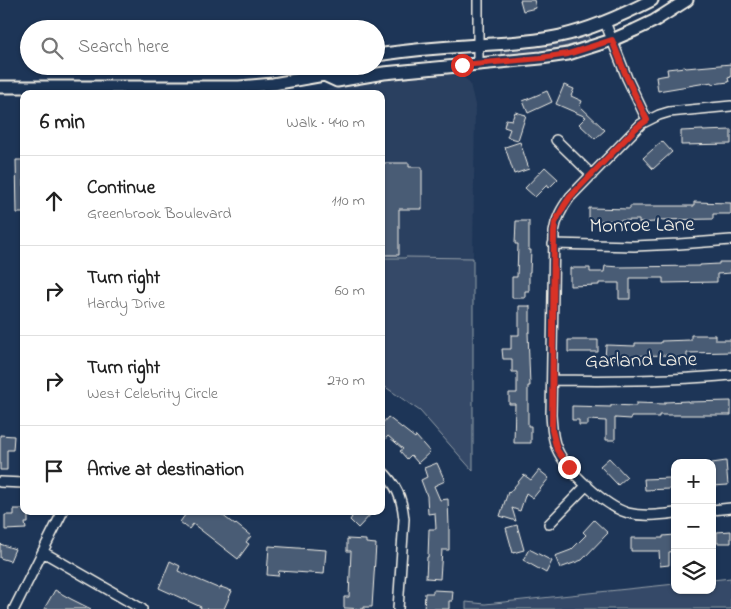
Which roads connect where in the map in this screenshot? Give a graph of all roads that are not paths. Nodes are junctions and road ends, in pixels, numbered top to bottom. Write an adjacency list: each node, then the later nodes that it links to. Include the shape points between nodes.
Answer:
1 (478, 0): 6 (street)
2 (652, 0): 4 (main road)
3 (687, 0): 5 (main road, via 654,21)
4 (605, 22): 5 (street); 6 (main road, via 560,36)
5 (612, 40): 8 (main road, via 568,54); 17 (street)
6 (478, 45): 7 (main road); 8 (street)
7 (385, 54)
8 (478, 64): 9 (main road)
9 (385, 74)
10 (310, 75): 15 (main road, via 273,84 239,87)
11 (331, 75): 12 (main road, via 337,81)
12 (376, 75)
13 (0, 87): 14 (main road)
14 (61, 90): 15 (main road)
15 (80, 90)
16 (731, 106): 17 (street, via 669,112)
17 (647, 120): 19 (street)
18 (556, 140): 19 (street)
19 (592, 175): 21 (street, via 564,206 555,223)
20 (731, 240): 21 (street, Monroe Lane, via 634,246)
21 (553, 244): 23 (street)
22 (731, 375): 23 (street, Garland Lane, via 650,381)
23 (552, 380): 27 (street, via 557,450)
24 (385, 474): 36 (street, via 399,493 403,508)
25 (0, 482): 26 (street)
26 (20, 483)
27 (586, 485): 30 (street, via 609,504 626,512); 32 (street)
28 (731, 508): 29 (street)
29 (716, 510)
30 (671, 513)
31 (62, 515): 33 (street)
32 (549, 524)
33 (43, 552): 34 (street); 35 (street)
34 (14, 609)
35 (142, 609)
36 (398, 609)

